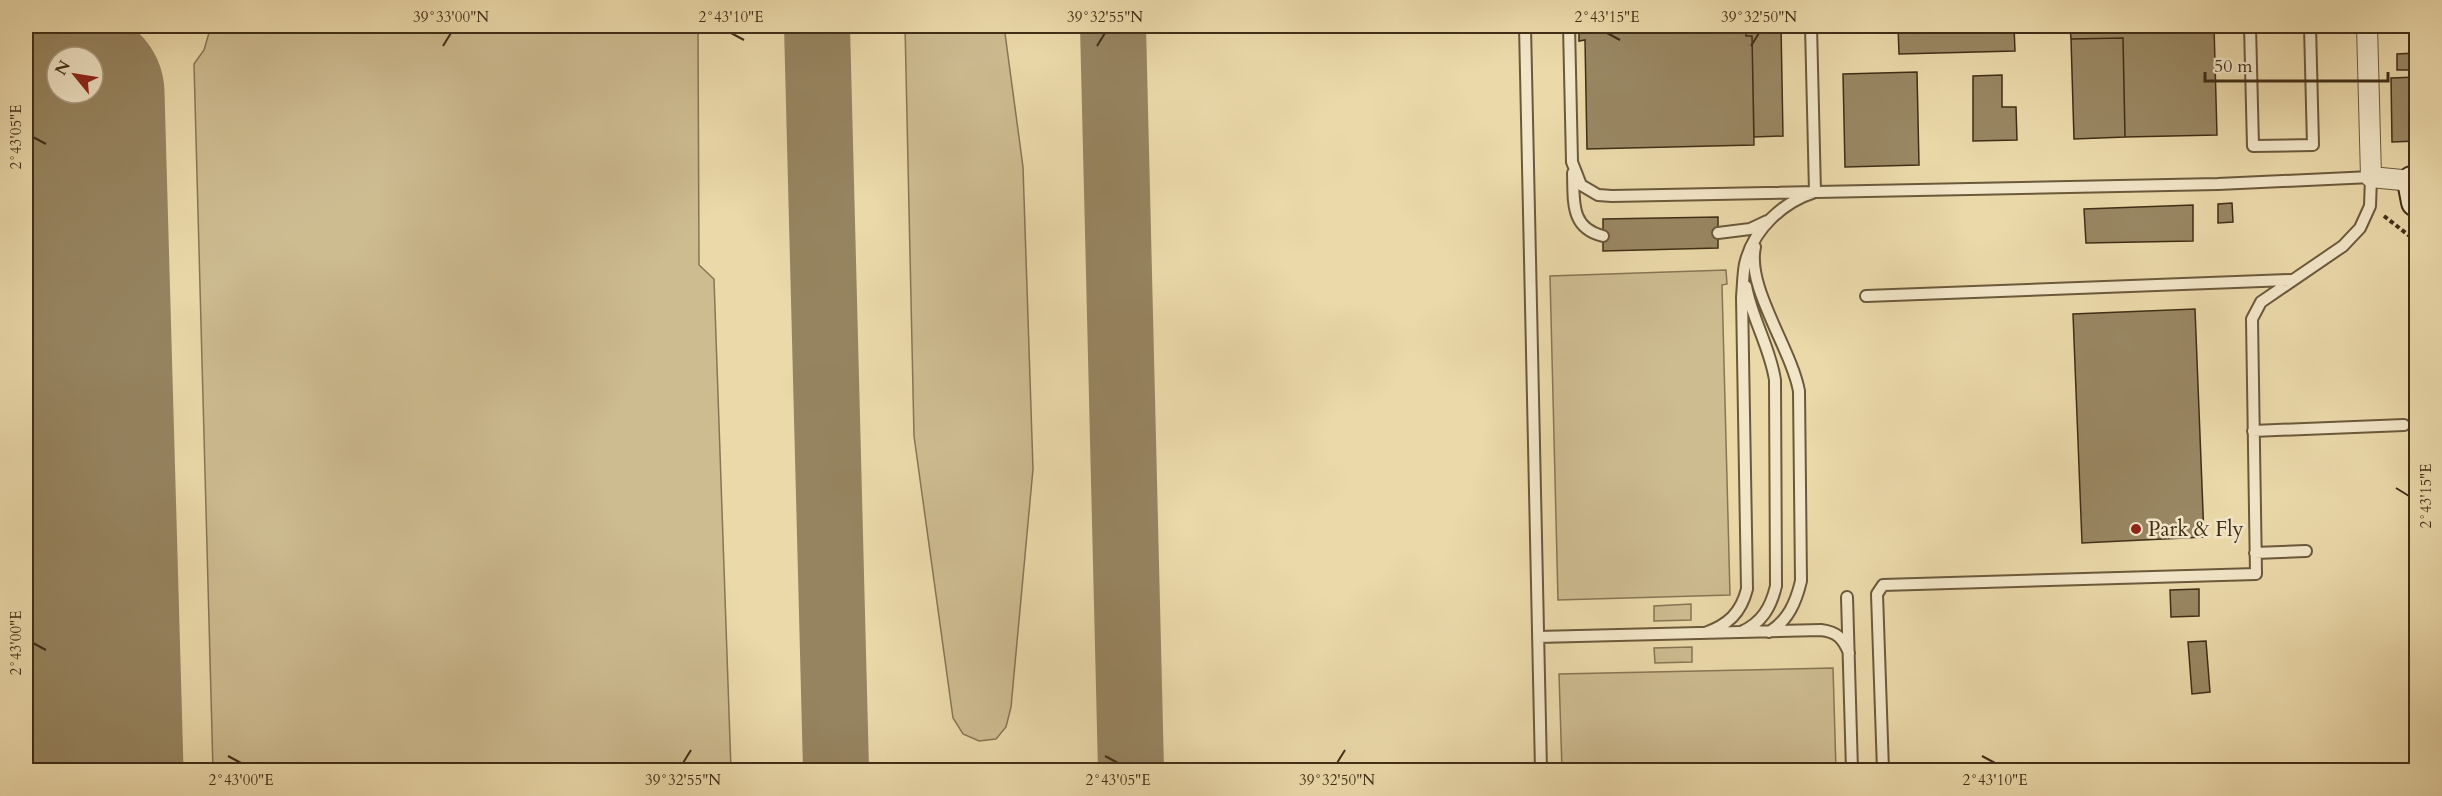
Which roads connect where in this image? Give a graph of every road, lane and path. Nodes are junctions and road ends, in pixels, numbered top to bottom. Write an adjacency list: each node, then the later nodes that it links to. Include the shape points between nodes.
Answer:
1 (1525, 26): 27 (lane)
2 (1569, 26): 7 (lane)
3 (1811, 26): 10 (lane)
4 (2250, 26): 5 (lane, via 2253,146 2313,145)
5 (2310, 26)
6 (2367, 26): 8 (street)
7 (1572, 162): 10 (lane, via 1581,185 1598,195); 14 (lane, via 1578,219 1593,233)
8 (2371, 177): 9 (street); 10 (lane); 11 (lane)
9 (2415, 188)
10 (1815, 192): 12 (lane, via 1792,201)
11 (2370, 206): 15 (path); 17 (lane, via 2352,238)
12 (1755, 231): 13 (lane); 16 (lane); 25 (lane, via 1757,283 1790,360 1798,391 1801,581 1786,618)
13 (1718, 233)
14 (1603, 236)
15 (2416, 241)
16 (1745, 265): 24 (lane, via 1747,293 1775,380 1776,586 1767,611); 26 (lane, via 1742,297 1747,589 1744,602 1729,621)
17 (2296, 278): 18 (lane, via 2280,282); 20 (lane, via 2261,302 2252,319)
18 (1866, 296)
19 (2404, 425): 20 (lane)
20 (2253, 431): 22 (lane)
21 (2306, 551): 22 (lane)
22 (2255, 553): 31 (lane, via 2256,574 1883,585 1877,594)
23 (1847, 597): 28 (lane)
24 (1742, 632): 25 (lane); 26 (lane)
25 (1768, 632): 28 (lane, via 1830,631 1845,642)
26 (1705, 633): 27 (lane)
27 (1538, 637): 29 (lane)
28 (1849, 653): 30 (lane)
29 (1541, 771)
30 (1852, 771)
31 (1882, 771)

